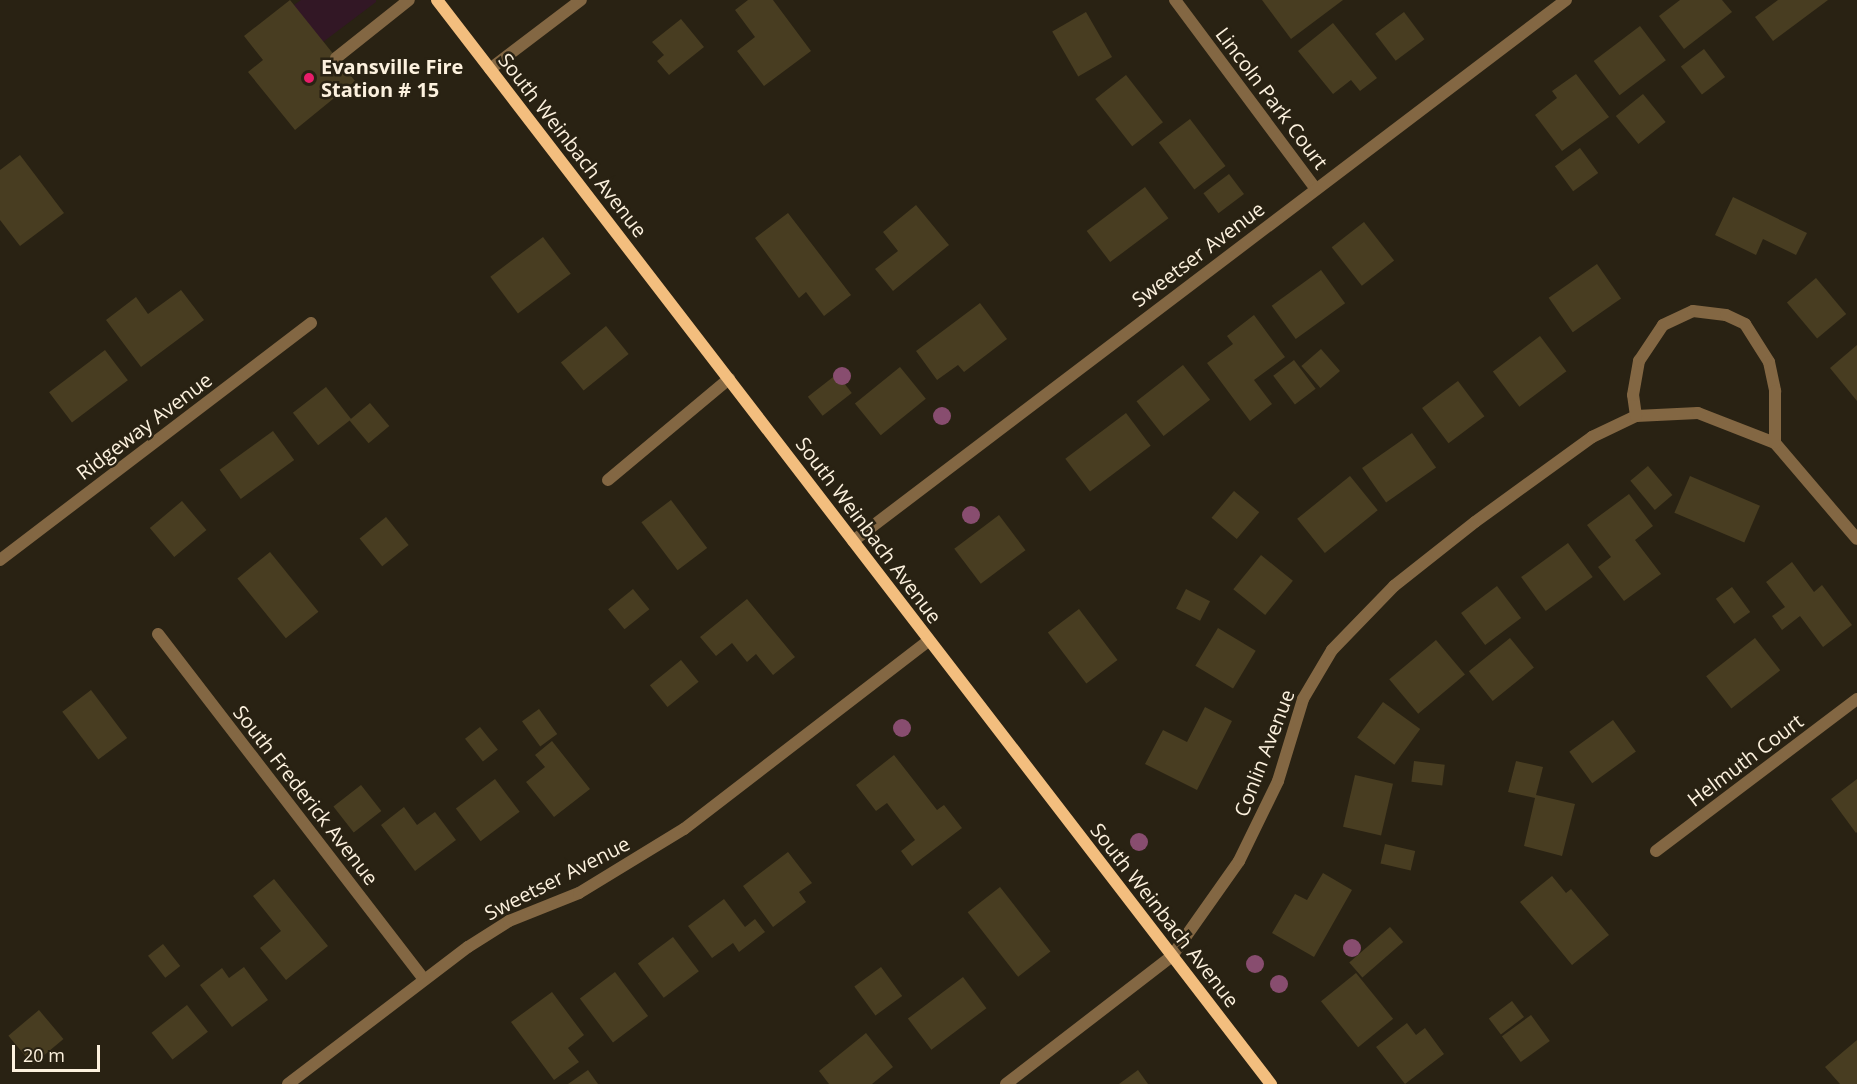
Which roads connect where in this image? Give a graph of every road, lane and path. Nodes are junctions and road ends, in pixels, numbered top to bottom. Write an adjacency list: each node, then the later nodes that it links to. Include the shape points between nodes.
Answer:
1 (409, 0): 6 (street)
2 (437, 0): 7 (street, South Weinbach Avenue)
3 (581, 0): 7 (street)
4 (1175, 0): 8 (street, Lincoln Park Court)
5 (1566, 0): 8 (street, Sweetser Avenue)
6 (336, 58)
7 (490, 69): 10 (street, South Weinbach Avenue)
8 (1316, 189): 15 (street, Sweetser Avenue)
9 (311, 322): 16 (street, Ridgeway Avenue)
10 (729, 380): 13 (street); 15 (street, South Weinbach Avenue)
11 (1636, 416): 12 (street, Conlin Avenue, via 1698,412); 12 (street, via 1633,394 1640,361 1663,325 1693,311 1726,315 1745,324 1765,351 1775,391); 21 (street, Conlin Avenue, via 1545,469 1360,617 1332,650 1303,699 1278,781 1239,861)
12 (1775, 443): 14 (street, Conlin Avenue)
13 (608, 480)
14 (1857, 539)
15 (853, 541): 18 (street, South Weinbach Avenue)
16 (0, 560)
17 (158, 634): 22 (street, South Frederick Avenue)
18 (929, 640): 21 (street, South Weinbach Avenue); 22 (street, Sweetser Avenue, via 667,840 579,893 509,921)
19 (1857, 699): 20 (street, Helmuth Court)
20 (1656, 851)
21 (1172, 956): 24 (street, Conlin Avenue); 25 (street, South Weinbach Avenue)
22 (424, 980): 23 (street, Sweetser Avenue)
23 (288, 1084)
24 (1006, 1084)
25 (1271, 1084)

